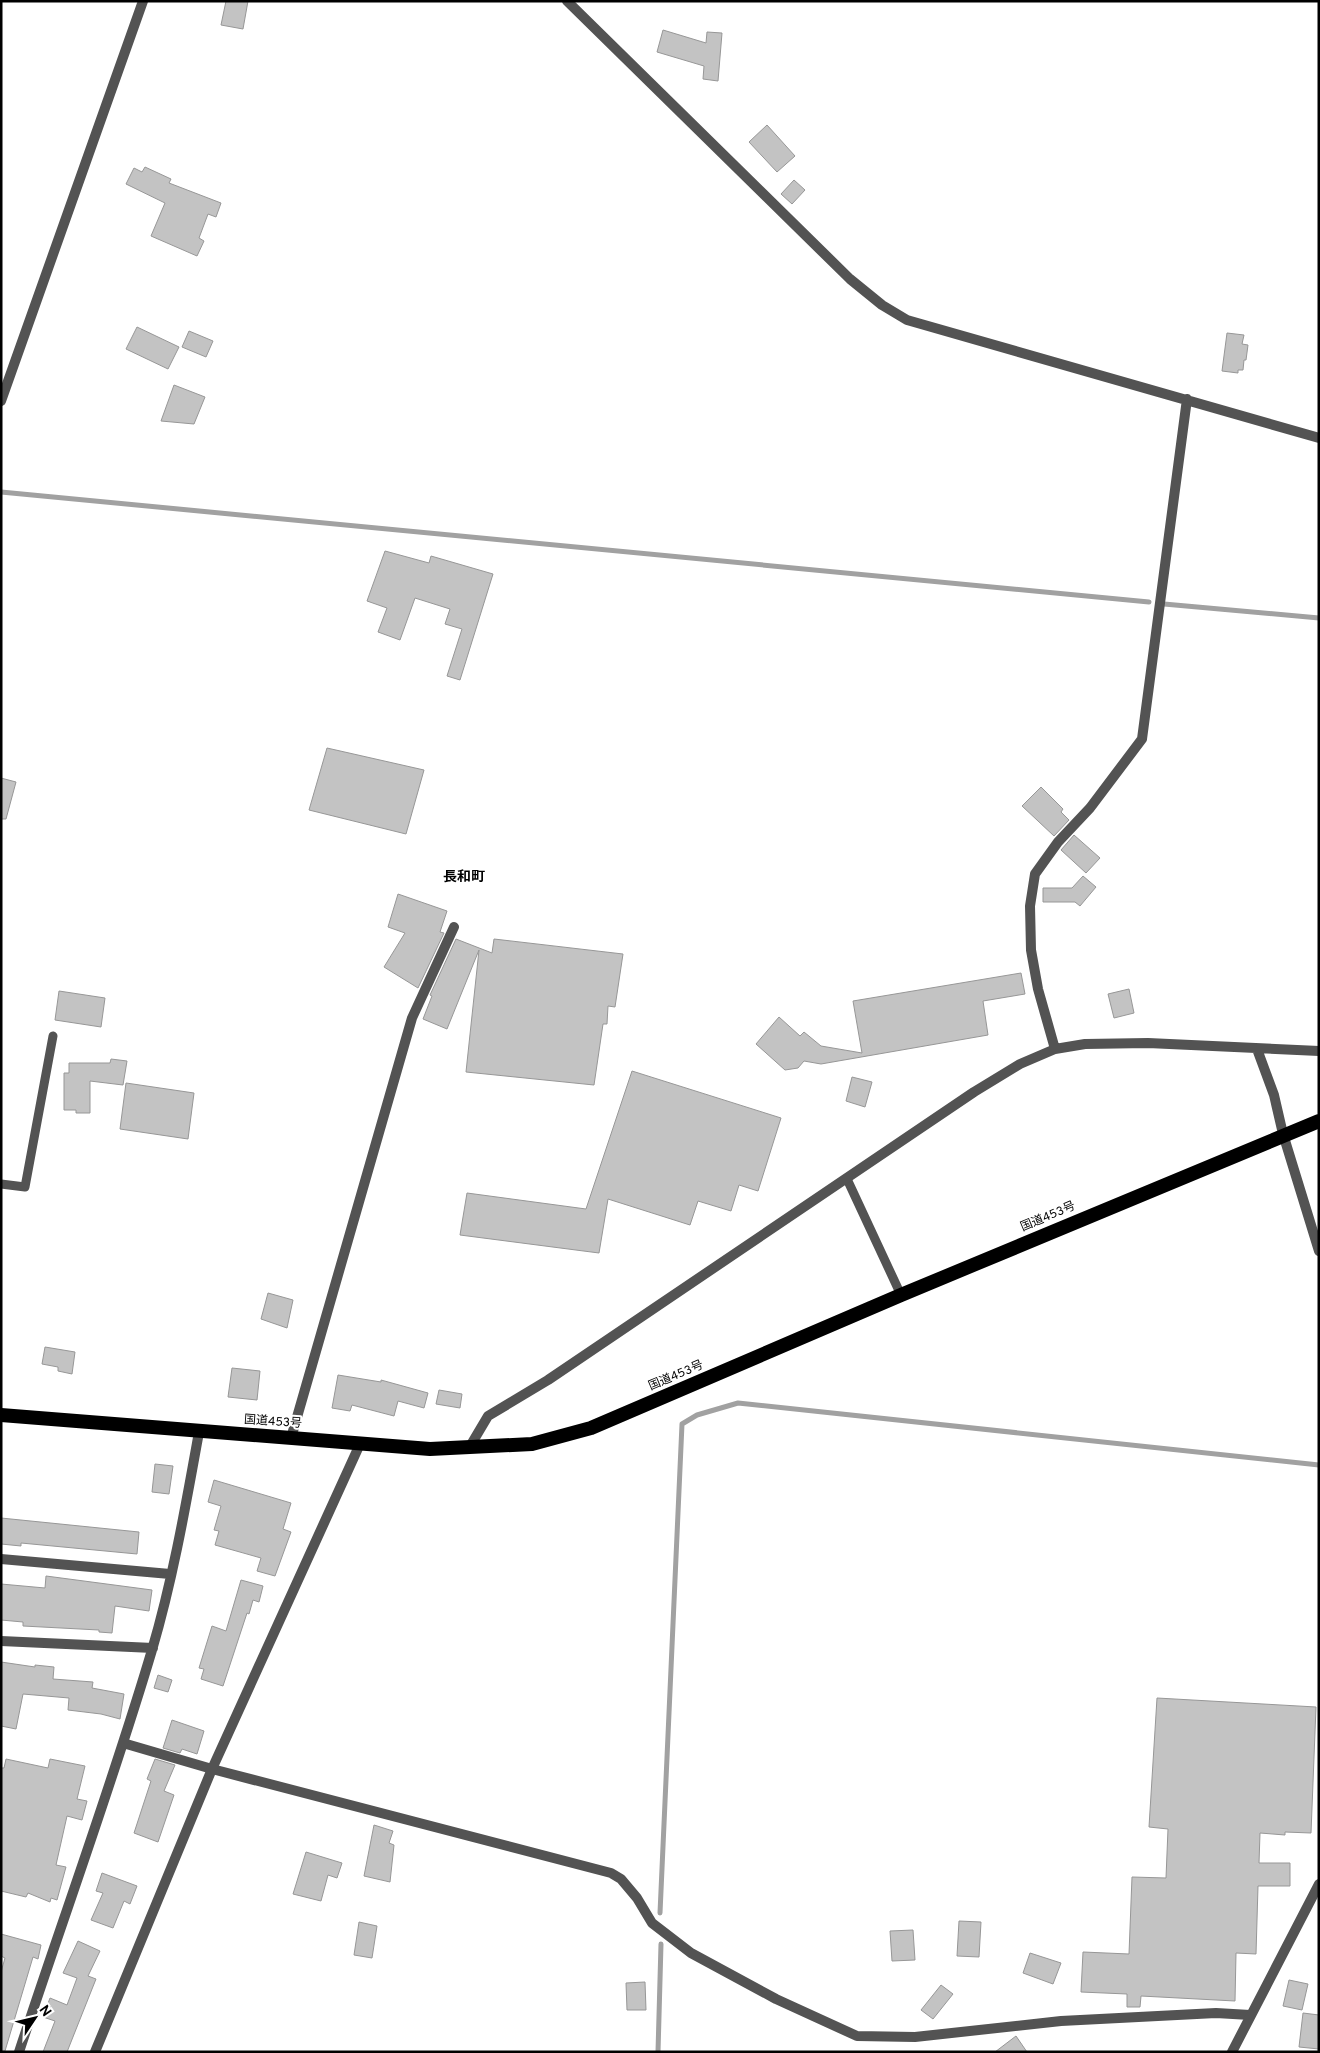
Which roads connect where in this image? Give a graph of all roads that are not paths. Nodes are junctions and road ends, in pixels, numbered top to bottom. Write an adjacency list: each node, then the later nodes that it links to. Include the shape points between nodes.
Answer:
1 (143, 1): 4 (street)
2 (567, 1): 3 (street, via 850,279 882,305 907,320)
3 (1187, 400): 5 (street); 9 (street, via 1142,739 1035,874 1030,906 1031,950)
4 (1, 401)
5 (1319, 438)
6 (454, 927): 19 (street, via 412,1018)
7 (54, 1036): 14 (lane, via 25,1188)
8 (1257, 1049): 9 (street, via 1148,1043 1085,1044); 10 (street); 12 (street, via 1274,1094)
9 (1055, 1050): 13 (street, via 1020,1064 982,1087)
10 (1319, 1051)
11 (1319, 1121): 12 (highway, 国道453号)
12 (1284, 1134): 15 (street); 16 (highway, 国道453号)
13 (848, 1178): 16 (lane); 21 (street, via 548,1380 488,1416)
14 (1, 1184)
15 (1319, 1251)
16 (901, 1294): 21 (highway, 国道453号, via 591,1428 532,1444)
17 (1, 1415): 18 (highway, 国道453号)
18 (200, 1432): 19 (highway, 国道453号); 23 (street)
19 (291, 1438): 20 (highway, 国道453号)
20 (360, 1444): 21 (highway, 国道453号); 27 (street)
21 (469, 1448)
22 (1, 1559): 23 (street)
23 (170, 1574): 25 (street)
24 (1, 1641): 25 (street)
25 (153, 1648): 26 (street)
26 (123, 1743): 27 (street); 30 (street)
27 (212, 1769): 29 (street, via 611,1873 621,1879 637,1898 652,1923 691,1953 857,2036 915,2036 1061,2021 1216,2013); 31 (street)
28 (1319, 1884): 29 (street)
29 (1250, 2016): 32 (street)
30 (19, 2052)
31 (95, 2052)
32 (1232, 2052)

